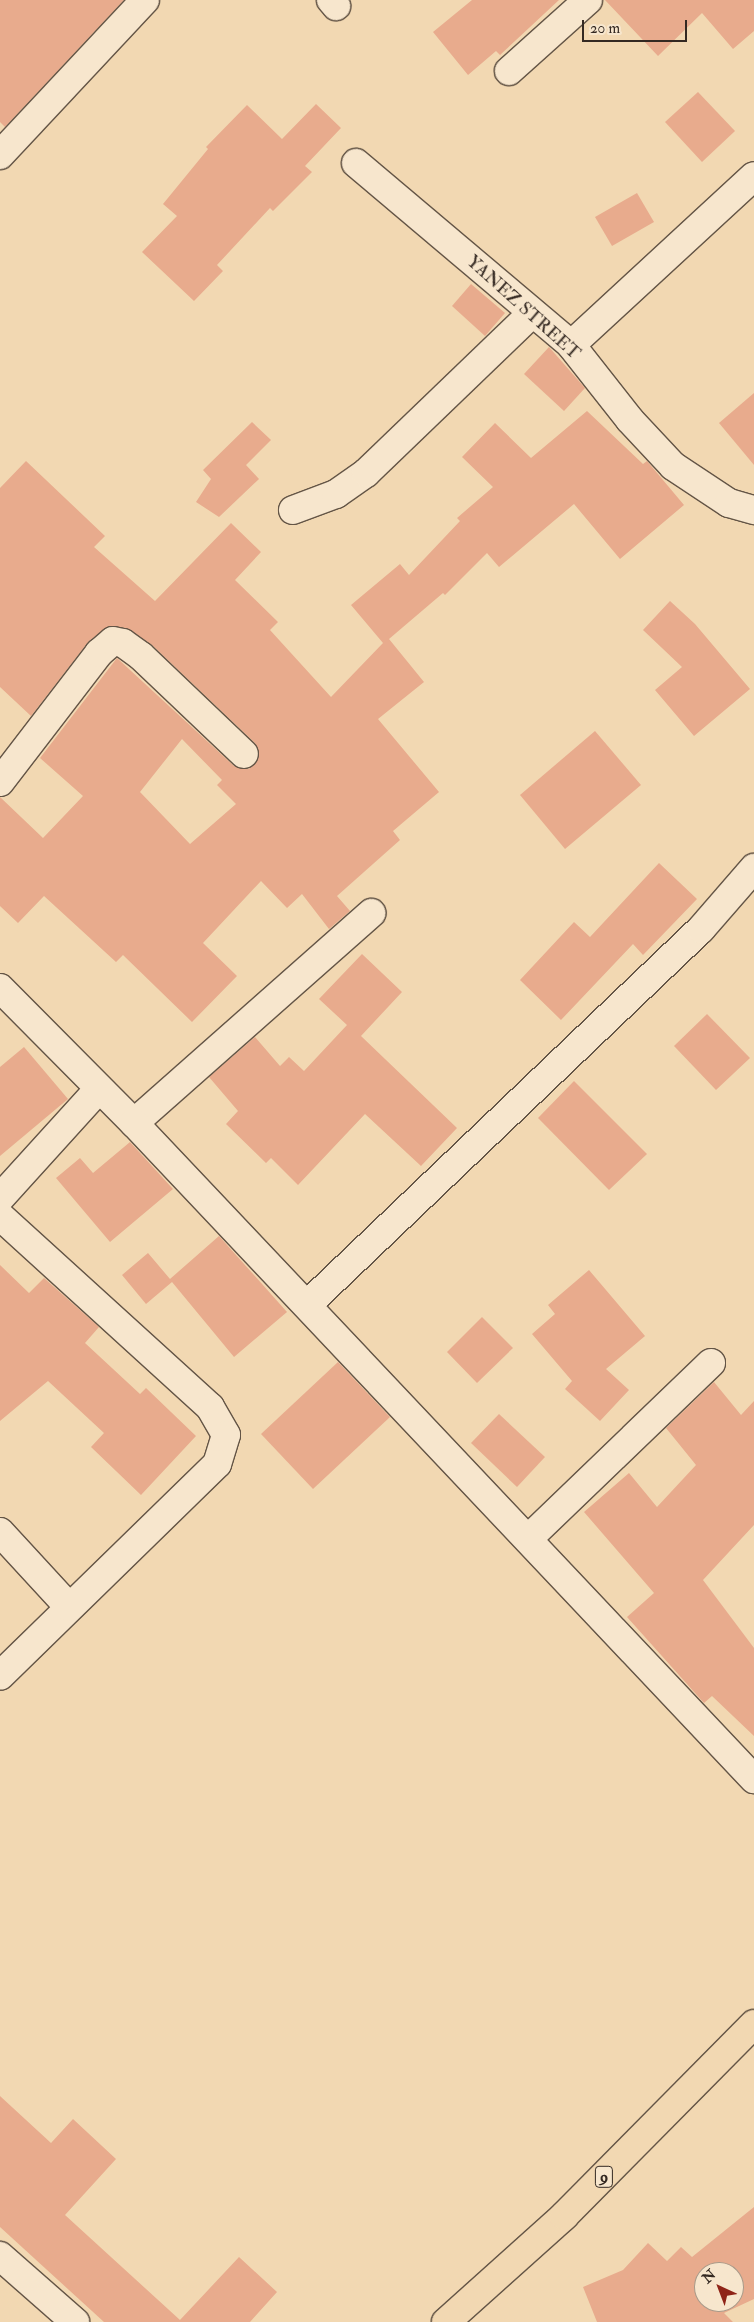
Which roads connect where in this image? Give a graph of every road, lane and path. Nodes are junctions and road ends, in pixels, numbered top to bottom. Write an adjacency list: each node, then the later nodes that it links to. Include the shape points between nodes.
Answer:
1 (145, 0): 4 (street)
2 (588, 0): 3 (street)
3 (509, 70)
4 (0, 155)
5 (356, 163): 7 (street, YANEZ STREET)
6 (754, 176): 8 (street)
7 (532, 313): 8 (street, YANEZ STREET); 9 (street, via 366,473 336,494)
8 (571, 346): 10 (street, YANEZ STREET, via 630,420 673,466 729,503)
9 (293, 510)
10 (754, 510)
11 (244, 754): 12 (street, via 141,656 123,643 113,641 99,653)
12 (0, 782)
13 (754, 868): 20 (street, via 701,929)
14 (371, 912): 17 (street)
15 (0, 988): 16 (street)
16 (99, 1089): 17 (street); 18 (street)
17 (134, 1123): 20 (street)
18 (0, 1198)
19 (0, 1216): 24 (street, via 210,1407 226,1435 217,1464)
20 (308, 1305): 23 (street)
21 (711, 1363): 23 (street)
22 (0, 1532): 24 (street)
23 (528, 1539): 26 (street)
24 (69, 1607): 25 (street)
25 (0, 1676)
26 (754, 1778)
27 (754, 2024): 30 (highway, 9, via 564,2216)
28 (0, 2256): 29 (street)
29 (75, 2322)
30 (446, 2322)

